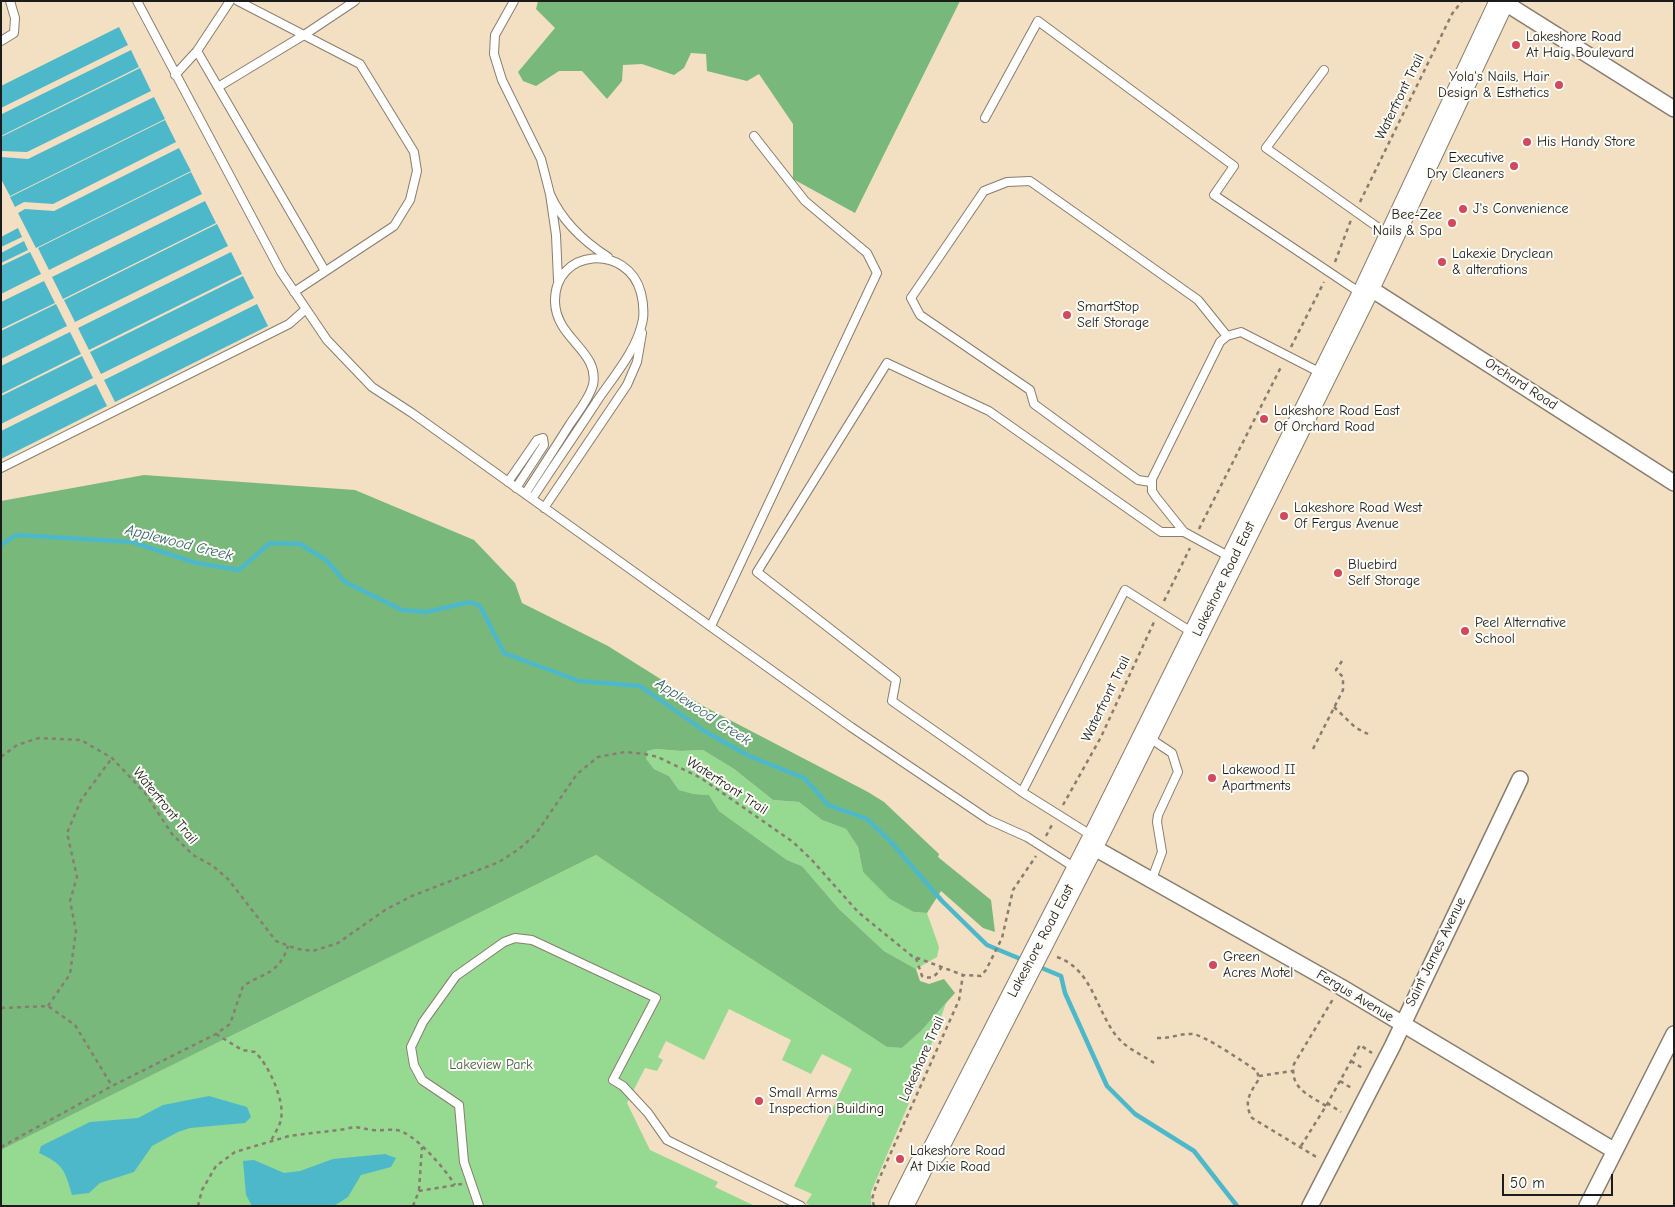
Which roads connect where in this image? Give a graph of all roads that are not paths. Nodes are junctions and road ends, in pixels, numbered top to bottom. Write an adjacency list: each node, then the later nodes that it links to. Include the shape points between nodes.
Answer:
1 (10, 1): 9 (lane, via 15,18 14,32)
2 (137, 1): 12 (lane)
3 (230, 1): 10 (lane)
4 (238, 1): 8 (lane)
5 (355, 1): 8 (lane)
6 (514, 1): 17 (lane, via 495,35 494,54 502,80 541,159)
7 (1502, 1): 14 (street); 18 (main road, Lakeshore Road East)
8 (304, 35): 13 (lane); 20 (lane, via 362,67 414,152 417,170 410,200 394,226)
9 (1, 41)
10 (197, 51): 12 (lane); 13 (lane)
11 (1324, 70): 18 (lane, via 1266,148)
12 (175, 76): 23 (lane)
13 (218, 87): 20 (lane)
14 (1674, 109)
15 (985, 118): 22 (lane, via 1038,21 1234,166 1214,195)
16 (754, 136): 38 (lane, via 804,202 867,253 877,273)
17 (550, 194): 19 (lane, via 566,221); 21 (lane, via 559,257)
18 (1392, 237): 22 (main road, Lakeshore Road East)
19 (611, 259): 21 (lane, via 594,258 579,262 564,273); 25 (lane, via 637,282)
20 (325, 271): 23 (lane)
21 (558, 284): 33 (lane, via 555,301 558,318 566,334 589,360 593,382 584,403)
22 (1366, 291): 27 (main road, Lakeshore Road East); 31 (street, Orchard Road)
23 (294, 292): 24 (lane)
24 (306, 308): 28 (lane, via 289,324); 29 (lane, via 327,340 372,387)
25 (643, 319): 34 (lane, via 637,338 620,368); 35 (lane, via 637,362 627,385)
26 (1227, 336): 27 (lane, via 1242,332); 30 (lane, via 1220,342); 30 (lane, via 1198,300 1030,181 1007,182 984,191 911,298 920,315 1030,390 1034,404 1138,480)
27 (1324, 375): 37 (main road, Lakeshore Road East)
28 (1, 468)
29 (508, 482): 32 (lane); 32 (lane, via 537,440 543,438 544,445)
30 (1151, 482): 36 (lane, via 1152,491)
31 (1674, 483)
32 (516, 488): 33 (lane)
33 (525, 494): 34 (lane)
34 (532, 499): 35 (lane)
35 (544, 508): 38 (lane)
36 (1184, 532): 37 (lane); 42 (lane, via 1161,532 989,411 887,363 757,572 896,680 892,701)
37 (1234, 559): 39 (main road, Lakeshore Road East)
38 (711, 626): 44 (lane, via 851,727 981,814 1041,845)
39 (1196, 635): 40 (main road, Lakeshore Road East); 42 (lane, via 1125,590)
40 (1146, 736): 43 (main road, Lakeshore Road East); 45 (lane, via 1172,753 1178,772 1158,815 1162,852)
41 (1520, 778): 46 (street, Saint James Avenue)
42 (1022, 792): 43 (lane)
43 (1093, 842): 44 (main road, Lakeshore Road East); 45 (street, Fergus Avenue)
44 (1078, 870): 49 (main road, Lakeshore Road East, via 1046,956 1012,998)
45 (1152, 879): 46 (street, Fergus Avenue)
46 (1402, 1024): 48 (street, Fergus Avenue); 54 (street, Saint James Avenue)
47 (1674, 1034): 48 (street)
48 (1615, 1151): 55 (street)
49 (934, 1152): 52 (main road, Lakeshore Road East, via 921,1166); 53 (main road, Lakeshore Road East, via 934,1171)
50 (479, 1206): 51 (lane, via 464,1162 459,1105 422,1080 414,1065 411,1047 423,1022 456,976 514,938 532,940 656,998 613,1080 648,1113 667,1140)
51 (802, 1206)
52 (901, 1206)
53 (918, 1206)
54 (1310, 1206)
55 (1587, 1206)

